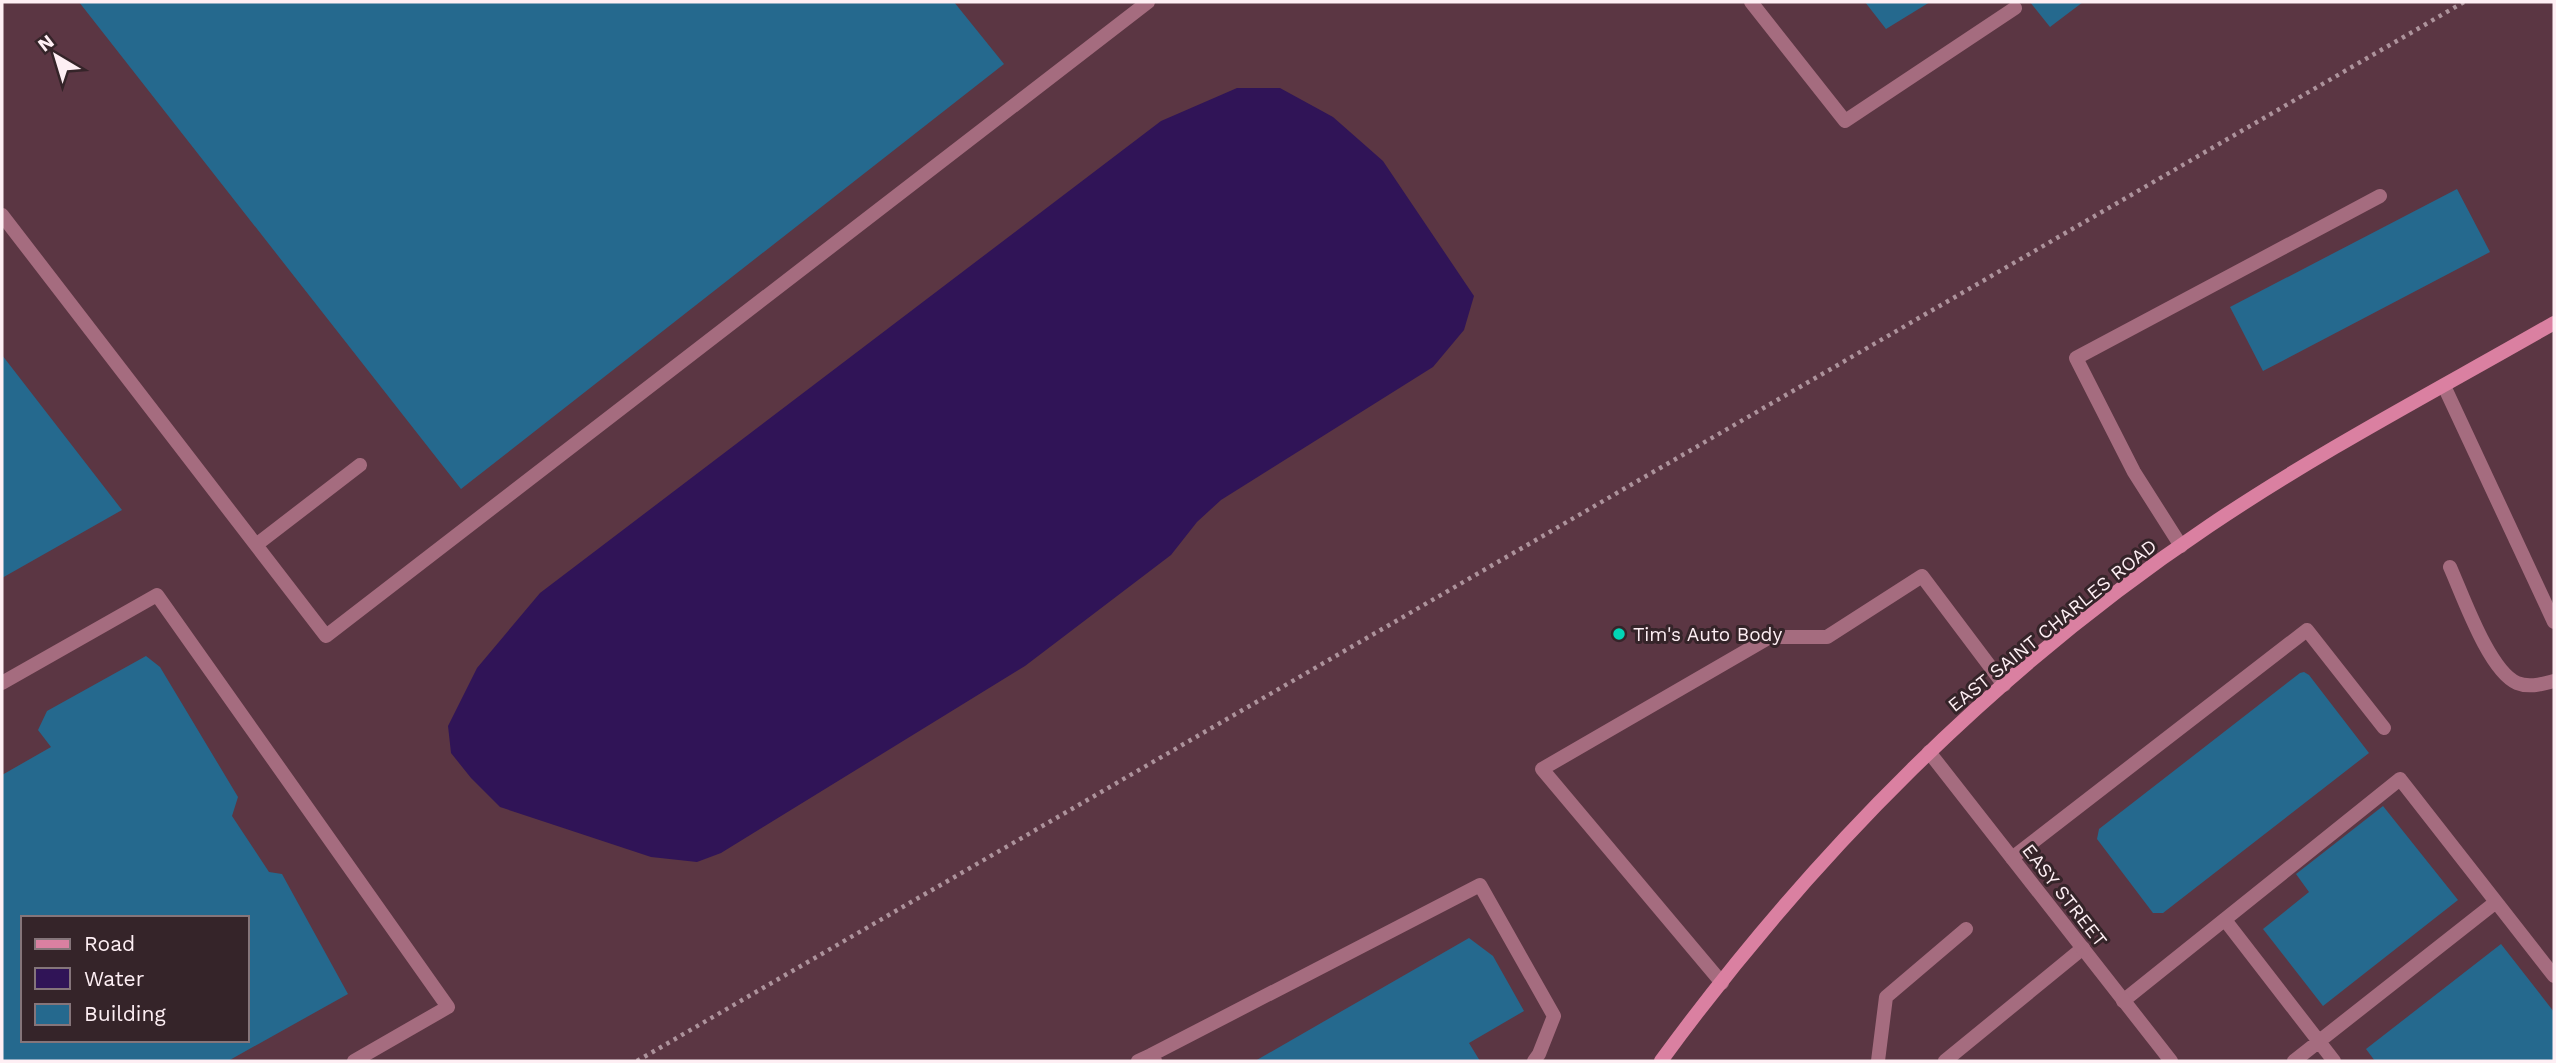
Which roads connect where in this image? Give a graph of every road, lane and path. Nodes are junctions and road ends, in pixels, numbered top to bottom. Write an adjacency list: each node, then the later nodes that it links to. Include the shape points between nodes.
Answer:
1 (1148, 2): 10 (street, via 326,636)
2 (1751, 2): 4 (street, via 1845,121)
3 (2464, 2): 30 (path)
4 (2015, 8)
5 (2381, 196): 11 (street, via 2076,358 2134,472)
6 (2, 215): 10 (street)
7 (2554, 323): 8 (street, EAST SAINT CHARLES ROAD)
8 (2444, 386): 11 (street, EAST SAINT CHARLES ROAD, via 2274,484); 13 (street)
9 (360, 465): 10 (street)
10 (256, 545)
11 (2181, 546): 16 (street, EAST SAINT CHARLES ROAD, via 2109,598)
12 (2451, 567): 14 (street, via 2492,658 2506,677 2520,685)
13 (2554, 622)
14 (2554, 681)
15 (2, 683): 29 (street, via 157,595 448,1007)
16 (2004, 685): 18 (street, EAST SAINT CHARLES ROAD); 25 (street, via 1922,576 1827,638 1770,637 1542,769)
17 (2384, 729): 19 (street, via 2307,630)
18 (1929, 752): 19 (street, EASY STREET); 25 (street, EAST SAINT CHARLES ROAD, via 1805,883)
19 (2012, 858): 23 (street, EASY STREET)
20 (2496, 902): 21 (street, via 2400,779); 24 (street); 27 (street)
21 (2225, 920): 26 (street); 27 (street)
22 (1966, 929): 33 (street, via 1886,996)
23 (2083, 948): 26 (street, EASY STREET); 34 (street)
24 (2554, 976)
25 (1722, 983): 32 (street, EAST SAINT CHARLES ROAD)
26 (2123, 1001): 35 (street, EASY STREET)
27 (2319, 1042): 36 (street); 37 (street)
28 (1148, 1059): 31 (street, via 1480,886 1554,1016)
29 (354, 1061)
30 (637, 1061)
31 (1534, 1061)
32 (1661, 1061)
33 (1878, 1061)
34 (1945, 1061)
35 (2171, 1061)
36 (2294, 1061)
37 (2334, 1061)

